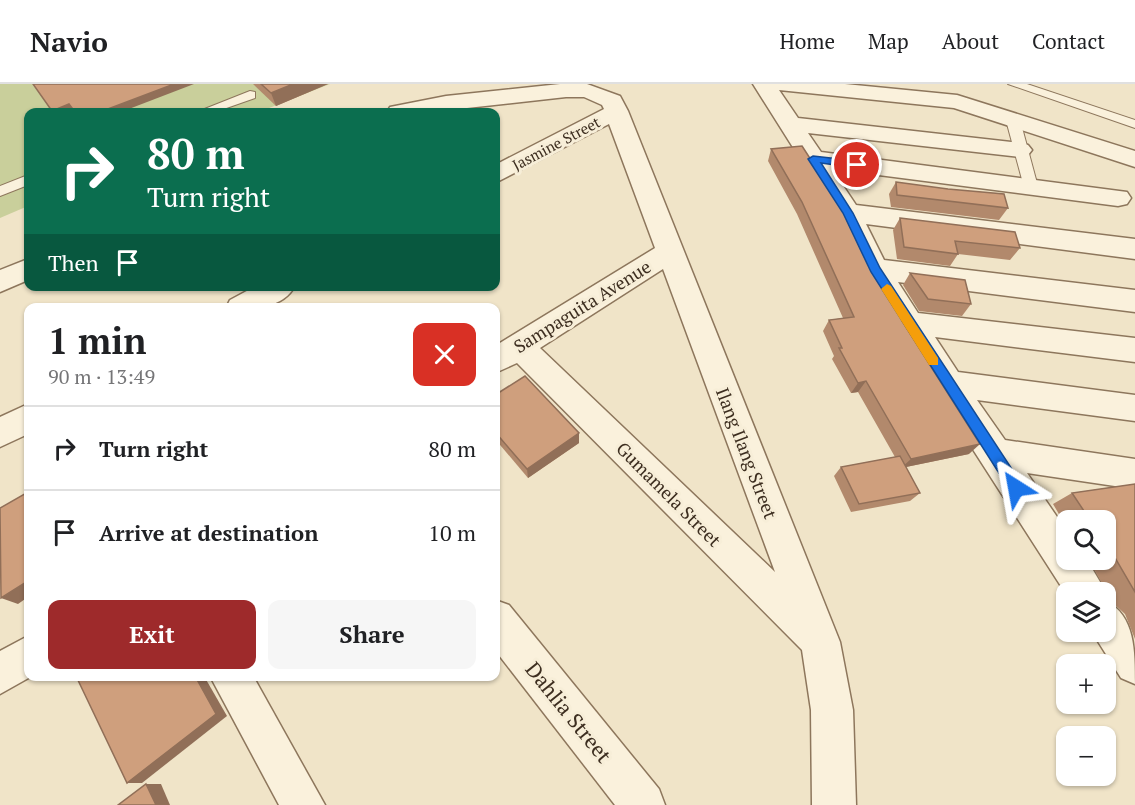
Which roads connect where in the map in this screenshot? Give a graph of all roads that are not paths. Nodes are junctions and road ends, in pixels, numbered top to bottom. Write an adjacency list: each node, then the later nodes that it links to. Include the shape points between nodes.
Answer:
1 (764, 84): 9 (street)
2 (780, 84): 8 (street, via 957,102)
3 (1014, 84): 10 (lane)
4 (250, 95): 5 (lane)
5 (215, 108)
6 (419, 108): 7 (street, via 566,90 602,95 612,101)
7 (617, 111): 14 (street, Jasmine Street); 21 (street, Ilang Ilang Street)
8 (1013, 120): 11 (lane); 13 (street)
9 (790, 124): 11 (street); 12 (street)
10 (1135, 124)
11 (1020, 150): 16 (lane)
12 (813, 159): 16 (street); 19 (street)
13 (1135, 159)
14 (500, 172)
15 (24, 182): 17 (lane)
16 (1031, 187): 18 (street)
17 (0, 191)
18 (1126, 198)
19 (848, 213): 20 (street); 22 (street)
20 (1135, 249)
21 (670, 251): 30 (street, Sampaguita Avenue); 40 (street, Ilang Ilang Street)
22 (875, 269): 26 (street); 28 (street)
23 (24, 271): 24 (street)
24 (0, 282)
25 (272, 291): 27 (street)
26 (1135, 301)
27 (249, 303)
28 (909, 323): 29 (street); 31 (street)
29 (1135, 350)
30 (507, 354): 40 (street, Gumamela Street)
31 (947, 383): 32 (street); 35 (street)
32 (1135, 408)
33 (24, 420): 34 (street)
34 (0, 433)
35 (993, 453): 36 (street); 37 (street)
36 (1135, 474)
37 (1080, 582)
38 (500, 625): 46 (street, Dahlia Street)
39 (1116, 635): 42 (street)
40 (820, 642): 47 (street, Ilang Ilang Street, via 832,710)
41 (24, 659): 43 (street)
42 (1135, 664)
43 (0, 674)
44 (233, 681): 45 (street)
45 (303, 805)
46 (643, 805)
47 (834, 805)

